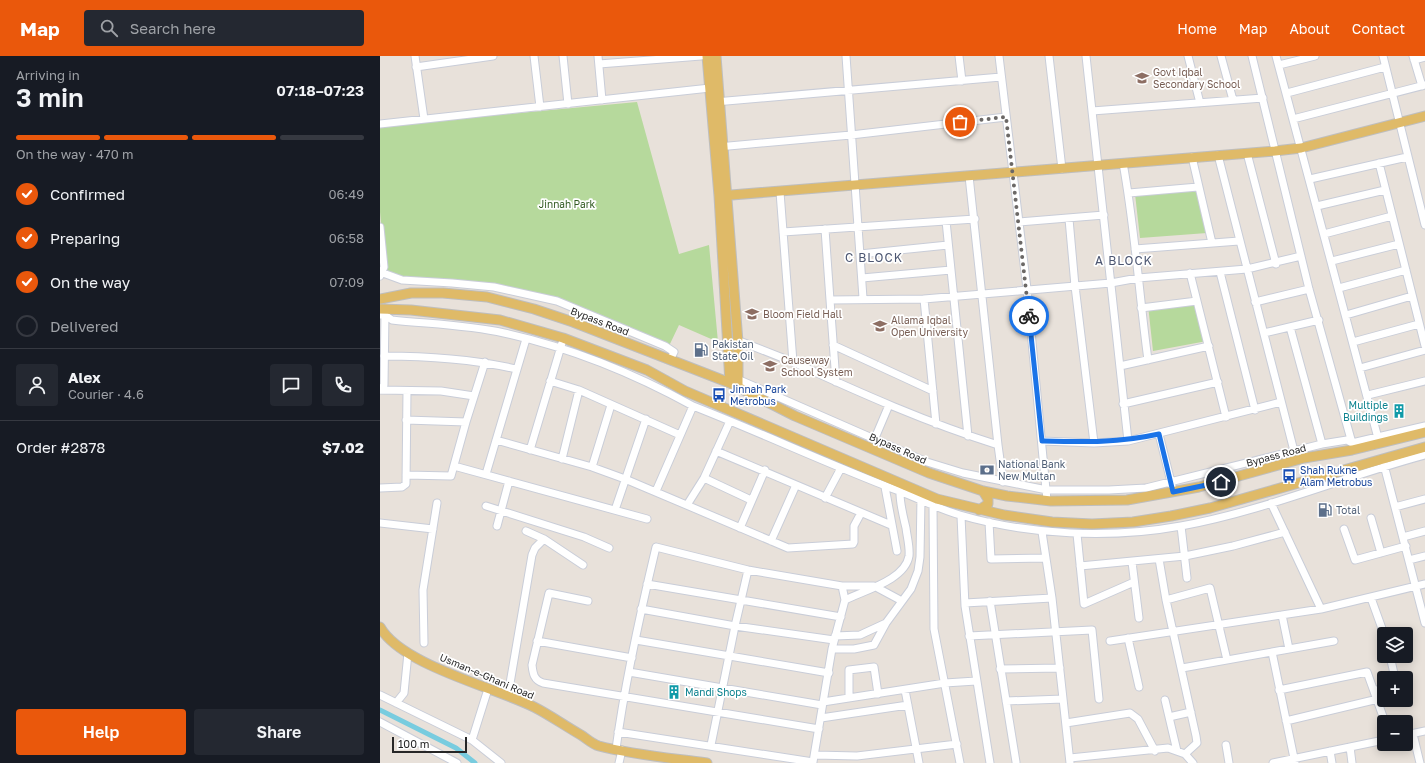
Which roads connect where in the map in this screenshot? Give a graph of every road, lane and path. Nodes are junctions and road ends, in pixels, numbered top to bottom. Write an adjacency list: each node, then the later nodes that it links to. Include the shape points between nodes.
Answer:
1 (415, 56): 26 (street)
2 (493, 56): 21 (street)
3 (534, 56): 41 (street)
4 (563, 56): 40 (street)
5 (598, 56): 24 (street)
6 (701, 56): 22 (street)
7 (707, 56): 31 (main road)
8 (716, 56): 38 (main road)
9 (846, 56): 32 (street)
10 (960, 56): 29 (street)
11 (999, 56): 28 (street)
12 (1049, 56): 60 (street)
13 (1086, 56): 42 (street)
14 (1188, 56): 39 (street)
15 (1221, 56): 37 (street)
16 (1252, 56): 35 (street)
17 (1276, 56): 25 (street)
18 (1315, 56): 25 (street)
19 (1383, 56): 27 (street)
20 (1425, 57): 23 (street)
21 (470, 58): 26 (street)
22 (648, 58): 24 (street)
23 (1414, 58): 30 (street)
24 (599, 64): 36 (street)
25 (1279, 65): 33 (street)
26 (416, 67): 45 (street)
27 (1385, 67): 33 (street); 34 (street)
28 (1001, 77): 29 (street); 43 (street)
29 (962, 81): 32 (street)
30 (1423, 86): 34 (street)
31 (710, 88): 36 (street); 38 (main road)
32 (848, 90): 38 (street); 49 (street)
33 (1287, 92): 46 (street)
34 (1392, 95): 46 (street); 48 (street)
35 (1263, 98): 37 (street); 52 (street)
36 (602, 100): 40 (street)
37 (1233, 100): 39 (street)
38 (715, 102): 50 (main road)
39 (1200, 103): 42 (street)
40 (568, 104): 41 (street)
41 (540, 106): 45 (street)
42 (1092, 111): 59 (street)
43 (1006, 117): 49 (street); 61 (street)
44 (1425, 118): 48 (main road)
45 (424, 119): 47 (street)
46 (1293, 119): 51 (street)
47 (380, 124)
48 (1399, 124): 51 (main road); 56 (street)
49 (851, 135): 50 (street); 64 (street)
50 (719, 147): 69 (main road)
51 (1301, 148): 52 (main road); 63 (street)
52 (1275, 152): 53 (main road); 89 (street)
53 (1247, 153): 54 (main road); 91 (street)
54 (1218, 155): 55 (main road); 83 (street)
55 (1192, 157): 57 (main road); 65 (street)
56 (1407, 157): 58 (street); 77 (street)
57 (1123, 163): 59 (main road); 68 (street)
58 (1379, 163): 63 (street); 66 (street)
59 (1099, 166): 60 (main road); 71 (street)
60 (1062, 169): 61 (main road)
61 (1013, 171): 62 (main road); 76 (street)
62 (969, 176): 64 (main road); 74 (street)
63 (1310, 179): 70 (street)
64 (855, 186): 67 (main road); 78 (street)
65 (1198, 186): 68 (street); 84 (street)
66 (1385, 190): 70 (street); 72 (street)
67 (780, 192): 69 (main road); 81 (street)
68 (1129, 193): 87 (street)
69 (723, 196): 122 (main road); 128 (main road)
70 (1317, 206): 82 (street)
71 (1104, 214): 73 (street); 100 (street)
72 (1392, 216): 82 (street); 85 (street)
73 (1069, 218): 76 (street); 101 (street)
74 (975, 219): 75 (street); 105 (street)
75 (946, 220): 78 (street); 86 (street)
76 (1019, 222): 103 (street)
77 (1425, 225)
78 (859, 226): 80 (street); 88 (street)
79 (380, 228): 97 (street)
80 (825, 229): 81 (street); 111 (street)
81 (783, 232): 134 (street)
82 (1324, 234): 90 (street)
83 (1239, 241): 84 (street); 92 (street)
84 (1212, 242): 87 (street)
85 (1399, 244): 90 (street); 94 (street)
86 (948, 245): 88 (street); 93 (street)
87 (1135, 249): 99 (street)
88 (860, 254): 98 (street)
89 (1301, 256): 91 (street); 104 (street)
90 (1332, 261): 102 (street)
91 (1276, 264): 92 (street)
92 (1247, 269): 95 (street); 113 (street)
93 (951, 270): 98 (street); 106 (street)
94 (1406, 270): 102 (street); 107 (street)
95 (1220, 272): 96 (street); 154 (street)
96 (1190, 273): 99 (street); 112 (street)
97 (381, 274): 131 (street, via 402,280 494,287 557,301 665,346 674,352)
98 (862, 278): 109 (street)
99 (1138, 278): 100 (street); 114 (street)
100 (1111, 283): 101 (street); 135 (street)
101 (1075, 286): 103 (street); 171 (street)
102 (1339, 288): 116 (street)
103 (1027, 289): 105 (street); 169 (street)
104 (1309, 289): 113 (street); 117 (street)
105 (982, 293): 106 (street); 174 (street)
106 (954, 296): 110 (street); 165 (street)
107 (1412, 296): 116 (street); 118 (street)
108 (384, 298): 115 (main road); 131 (main road, Bypass Road, via 411,292 487,298 534,309 573,322)
109 (863, 298): 110 (street); 111 (street)
110 (924, 299): 146 (street)
111 (830, 300): 125 (street)
112 (1197, 301): 114 (street); 126 (street)
113 (1255, 302): 120 (street)
114 (1141, 308): 132 (street)
115 (383, 312): 121 (street, via 392,320 476,328); 124 (main road, via 411,310 500,320); 130 (street)
116 (1346, 315): 123 (street)
117 (1319, 320): 119 (street); 172 (street)
118 (1419, 324): 123 (street); 127 (street)
119 (1290, 327): 120 (street); 173 (street)
120 (1264, 333): 149 (street)
121 (526, 338): 124 (street); 137 (street)
122 (738, 342): 128 (street); 134 (street); 140 (main road)
123 (1353, 342): 136 (street)
124 (562, 343): 139 (street); 153 (street); 155 (main road, via 647,370)
125 (833, 345): 141 (street); 146 (street)
126 (1209, 346): 132 (street); 142 (street)
127 (1425, 346)
128 (728, 348): 140 (main road)
129 (1425, 350): 136 (street)
130 (384, 356): 133 (street, via 426,356); 143 (street, via 384,385)
131 (670, 360): 140 (main road, Bypass Road)
132 (1148, 360): 135 (street)
133 (485, 362): 137 (street); 148 (street)
134 (793, 362): 141 (street)
135 (1120, 366): 151 (street)
136 (1360, 368): 147 (street)
137 (516, 369): 168 (street)
138 (1425, 380): 147 (street)
139 (550, 381): 144 (street); 176 (street)
140 (734, 381): 166 (street); 199 (main road, Bypass Road, via 795,416 929,473)
141 (836, 382): 152 (street)
142 (1218, 382): 151 (street); 156 (street)
143 (380, 390): 145 (street)
144 (579, 390): 150 (street); 180 (street)
145 (406, 391): 148 (street, via 441,391); 158 (street)
146 (933, 392): 160 (street)
147 (1368, 395): 167 (street)
148 (474, 396): 159 (street)
149 (1281, 402): 154 (street); 178 (street)
150 (611, 404): 157 (street); 183 (street)
151 (1124, 404): 170 (street)
152 (888, 405): 160 (street); 166 (street)
153 (693, 406): 155 (street); 164 (street)
154 (1255, 410): 156 (street)
155 (729, 417): 177 (street); 184 (street); 196 (main road)
156 (1226, 417): 163 (street)
157 (646, 419): 164 (street); 189 (street)
158 (406, 420): 159 (street); 187 (street)
159 (466, 422): 181 (street)
160 (936, 424): 165 (street)
161 (1425, 426): 167 (street)
162 (1425, 432): 201 (main road, Bypass Road, via 1352,450 1304,458 1221,482)
163 (1159, 434): 170 (street); 192 (street)
164 (680, 435): 198 (street)
165 (968, 436): 174 (street)
166 (875, 438): 191 (street, via 927,462)
167 (1378, 438): 172 (street)
168 (496, 440): 176 (street); 186 (street)
169 (1042, 441): 171 (street); 197 (street)
170 (1128, 441): 171 (street)
171 (1094, 442)
172 (1352, 443): 173 (street, via 1347,440)
173 (1322, 444): 178 (street)
174 (998, 445): 191 (street)
175 (1425, 447): 218 (main road, via 1210,508 1172,516 1133,522 1092,524 1052,522)
176 (530, 450): 180 (street)
177 (716, 451): 185 (street); 188 (street)
178 (1294, 451): 192 (street)
179 (1425, 455): 182 (street)
180 (562, 459): 183 (street)
181 (454, 466): 186 (street); 187 (street, via 451,476)
182 (1384, 466): 209 (street); 213 (street)
183 (592, 467): 189 (street)
184 (841, 468): 194 (street); 203 (street)
185 (765, 470): 193 (street); 205 (street)
186 (486, 474): 190 (street)
187 (406, 475): 195 (street, via 405,486)
188 (704, 478): 205 (street); 211 (street)
189 (625, 479): 198 (street); 214 (street)
190 (509, 481): 214 (street); 216 (street)
191 (1003, 482): 197 (street)
192 (1171, 482): 197 (street, via 1132,489); 201 (street)
193 (796, 486): 203 (street); 237 (street)
194 (885, 487): 196 (street); 224 (street)
195 (380, 488)
196 (900, 488): 200 (main road); 207 (street); 256 (street, via 908,542 907,563 886,583)
197 (1047, 490): 206 (street)
198 (656, 491): 211 (street)
199 (983, 491): 202 (main road, Bypass Road); 215 (main road, via 988,504)
200 (921, 492): 207 (street); 215 (main road)
201 (1173, 492): 206 (main road, Bypass Road, via 1127,500)
202 (1001, 495): 206 (main road, Bypass Road); 218 (main road, via 991,504)
203 (825, 498): 217 (street)
204 (1425, 499): 213 (street)
205 (751, 500): 227 (street)
206 (1047, 500)
207 (921, 502): 212 (street); 264 (street, via 918,571 911,589)
208 (437, 503): 228 (street)
209 (1272, 503): 226 (street); 233 (street)
210 (486, 506): 216 (street)
211 (687, 506): 227 (street)
212 (933, 506): 219 (street); 302 (street, via 934,629)
213 (1395, 507): 235 (street)
214 (615, 510): 220 (street)
215 (979, 510): 218 (main road)
216 (501, 511): 225 (street); 239 (street)
217 (861, 513): 224 (street); 237 (street, via 854,526 852,544 788,548)
218 (996, 514)
219 (961, 516): 222 (street); 266 (street)
220 (647, 518)
221 (1371, 518): 241 (street)
222 (989, 522): 232 (street); 244 (street, via 991,559)
223 (380, 524): 228 (street)
224 (891, 525): 240 (street)
225 (497, 526)
226 (1181, 526): 234 (street); 242 (street)
227 (740, 528): 237 (street)
228 (434, 529): 288 (street, via 423,590)
229 (1344, 529): 241 (street, via 1355,560)
230 (526, 531): 236 (street)
231 (1425, 531): 235 (street)
232 (1042, 532): 234 (street); 244 (street)
233 (1285, 532): 242 (street); 268 (street)
234 (1077, 534): 249 (street)
235 (1403, 537): 238 (street)
236 (544, 539): 248 (street); 311 (street, via 532,555)
237 (771, 541)
238 (1406, 546): 241 (street); 246 (street)
239 (609, 548)
240 (897, 551)
241 (1381, 553)
242 (1185, 556): 245 (street); 251 (street)
243 (1425, 556): 246 (street)
244 (1046, 558): 258 (street)
245 (1159, 559): 247 (street); 262 (street)
246 (1409, 560): 257 (street)
247 (1132, 562): 249 (street); 252 (street)
248 (583, 566)
249 (1080, 566): 252 (street, via 1084,604)
250 (748, 570): 253 (street, via 656,547); 255 (street); 260 (street)
251 (1187, 578)
252 (1134, 582): 271 (street)
253 (647, 584): 260 (street); 267 (street)
254 (1425, 584): 257 (street)
255 (842, 586): 256 (street); 261 (street)
256 (874, 586): 261 (street); 264 (street)
257 (1416, 586): 259 (street); 273 (street)
258 (1052, 598): 265 (street); 278 (street)
259 (1371, 598): 268 (street); 276 (street)
260 (742, 600): 270 (street); 275 (street)
261 (845, 600): 270 (street)
262 (1166, 600): 274 (street, via 1210,588); 279 (street)
263 (588, 601): 285 (street, via 549,593)
264 (902, 601): 272 (street)
265 (990, 601): 266 (street); 280 (street)
266 (965, 603): 281 (street)
267 (641, 609): 275 (street); 284 (street)
268 (1321, 609): 269 (street)
269 (1282, 615): 274 (street); 290 (street)
270 (841, 617): 282 (street)
271 (1139, 618)
272 (886, 623): 282 (street, via 860,635); 289 (street, via 878,641 871,647)
273 (1425, 623)
274 (1219, 625): 279 (street); 295 (street)
275 (735, 626): 282 (street); 293 (street)
276 (1381, 627)
277 (382, 632): 292 (main road, Usman-e-Ghani Road)
278 (1056, 632): 280 (street); 296 (street); 315 (street, via 1092,630)
279 (1174, 632): 283 (street); 297 (street)
280 (995, 634): 281 (street); 298 (street)
281 (969, 636): 301 (street)
282 (835, 638): 289 (street)
283 (1128, 638): 286 (street); 304 (street)
284 (636, 640): 293 (street); 294 (street)
285 (537, 641): 294 (street); 312 (street, via 532,665 537,681)
286 (1110, 641)
287 (1334, 641): 290 (street)
288 (424, 643)
289 (832, 649): 300 (street)
290 (1289, 649): 291 (street)
291 (1272, 652): 295 (street); 307 (street)
292 (408, 653): 305 (main road, Usman-e-Ghani Road); 320 (street, via 404,693)
293 (730, 656): 300 (street); 303 (street)
294 (632, 658): 299 (street)
295 (1228, 660): 297 (street)
296 (1060, 668): 298 (street); 316 (street)
297 (1182, 668): 323 (street)
298 (1000, 669): 319 (street)
299 (629, 672): 303 (street); 312 (street)
300 (829, 673): 321 (street)
301 (976, 681): 302 (street); 357 (street)
302 (945, 683): 306 (street); 336 (street)
303 (723, 687): 321 (street); 324 (street)
304 (1139, 687)
305 (488, 689): 311 (main road, Usman-e-Ghani Road); 334 (street)
306 (905, 690): 309 (street); 322 (street)
307 (1279, 690): 308 (street, via 1367,672); 327 (street)
308 (1375, 691): 313 (street)
309 (878, 694): 314 (street); 314 (street, via 874,667 849,670)
310 (380, 695): 320 (street)
311 (508, 695): 341 (main road, Usman-e-Ghani Road, via 597,745)
312 (624, 696): 324 (street); 332 (street)
313 (1377, 696)
314 (849, 698): 321 (street)
315 (1099, 698)
316 (1064, 699): 319 (street); 329 (street)
317 (1377, 699): 327 (street)
318 (1165, 700): 325 (street)
319 (1006, 701): 350 (street)
320 (396, 703): 334 (street)
321 (822, 703): 326 (street)
322 (908, 705): 326 (street); 342 (street)
323 (1191, 712): 325 (street); 346 (street, via 1197,743)
324 (717, 713): 330 (street); 337 (street)
325 (1169, 717): 344 (street)
326 (821, 718): 330 (street)
327 (1286, 721): 349 (street)
328 (380, 722): 351 (street)
329 (1066, 723): 343 (street, via 1134,714); 348 (street)
330 (819, 729): 347 (street)
331 (1425, 731): 333 (street)
332 (618, 732): 337 (street); 341 (street)
333 (1413, 733)
334 (472, 740): 352 (street)
335 (1377, 741): 340 (street)
336 (957, 744): 342 (street); 356 (street)
337 (711, 745): 347 (street, via 813,762)
338 (1226, 745): 359 (street)
339 (1413, 745): 363 (street)
340 (1350, 747): 345 (street); 362 (street)
341 (619, 749): 353 (street); 354 (main road, Usman-e-Ghani Road)
342 (916, 750): 347 (street, via 857,756); 355 (street)
343 (1155, 750): 344 (street, via 1168,748); 348 (street)
344 (1177, 751): 346 (street)
345 (1330, 751): 349 (street); 361 (street)
346 (1185, 754): 358 (street)
347 (815, 755)
348 (1070, 760)
349 (1295, 761): 360 (street)
350 (1016, 762)
351 (457, 763)
352 (501, 763)
353 (619, 763)
354 (707, 763)
355 (919, 763)
356 (960, 763)
357 (990, 763)
358 (1193, 763)
359 (1229, 763)
360 (1273, 763)
361 (1332, 763)
362 (1352, 763)
363 (1420, 763)

